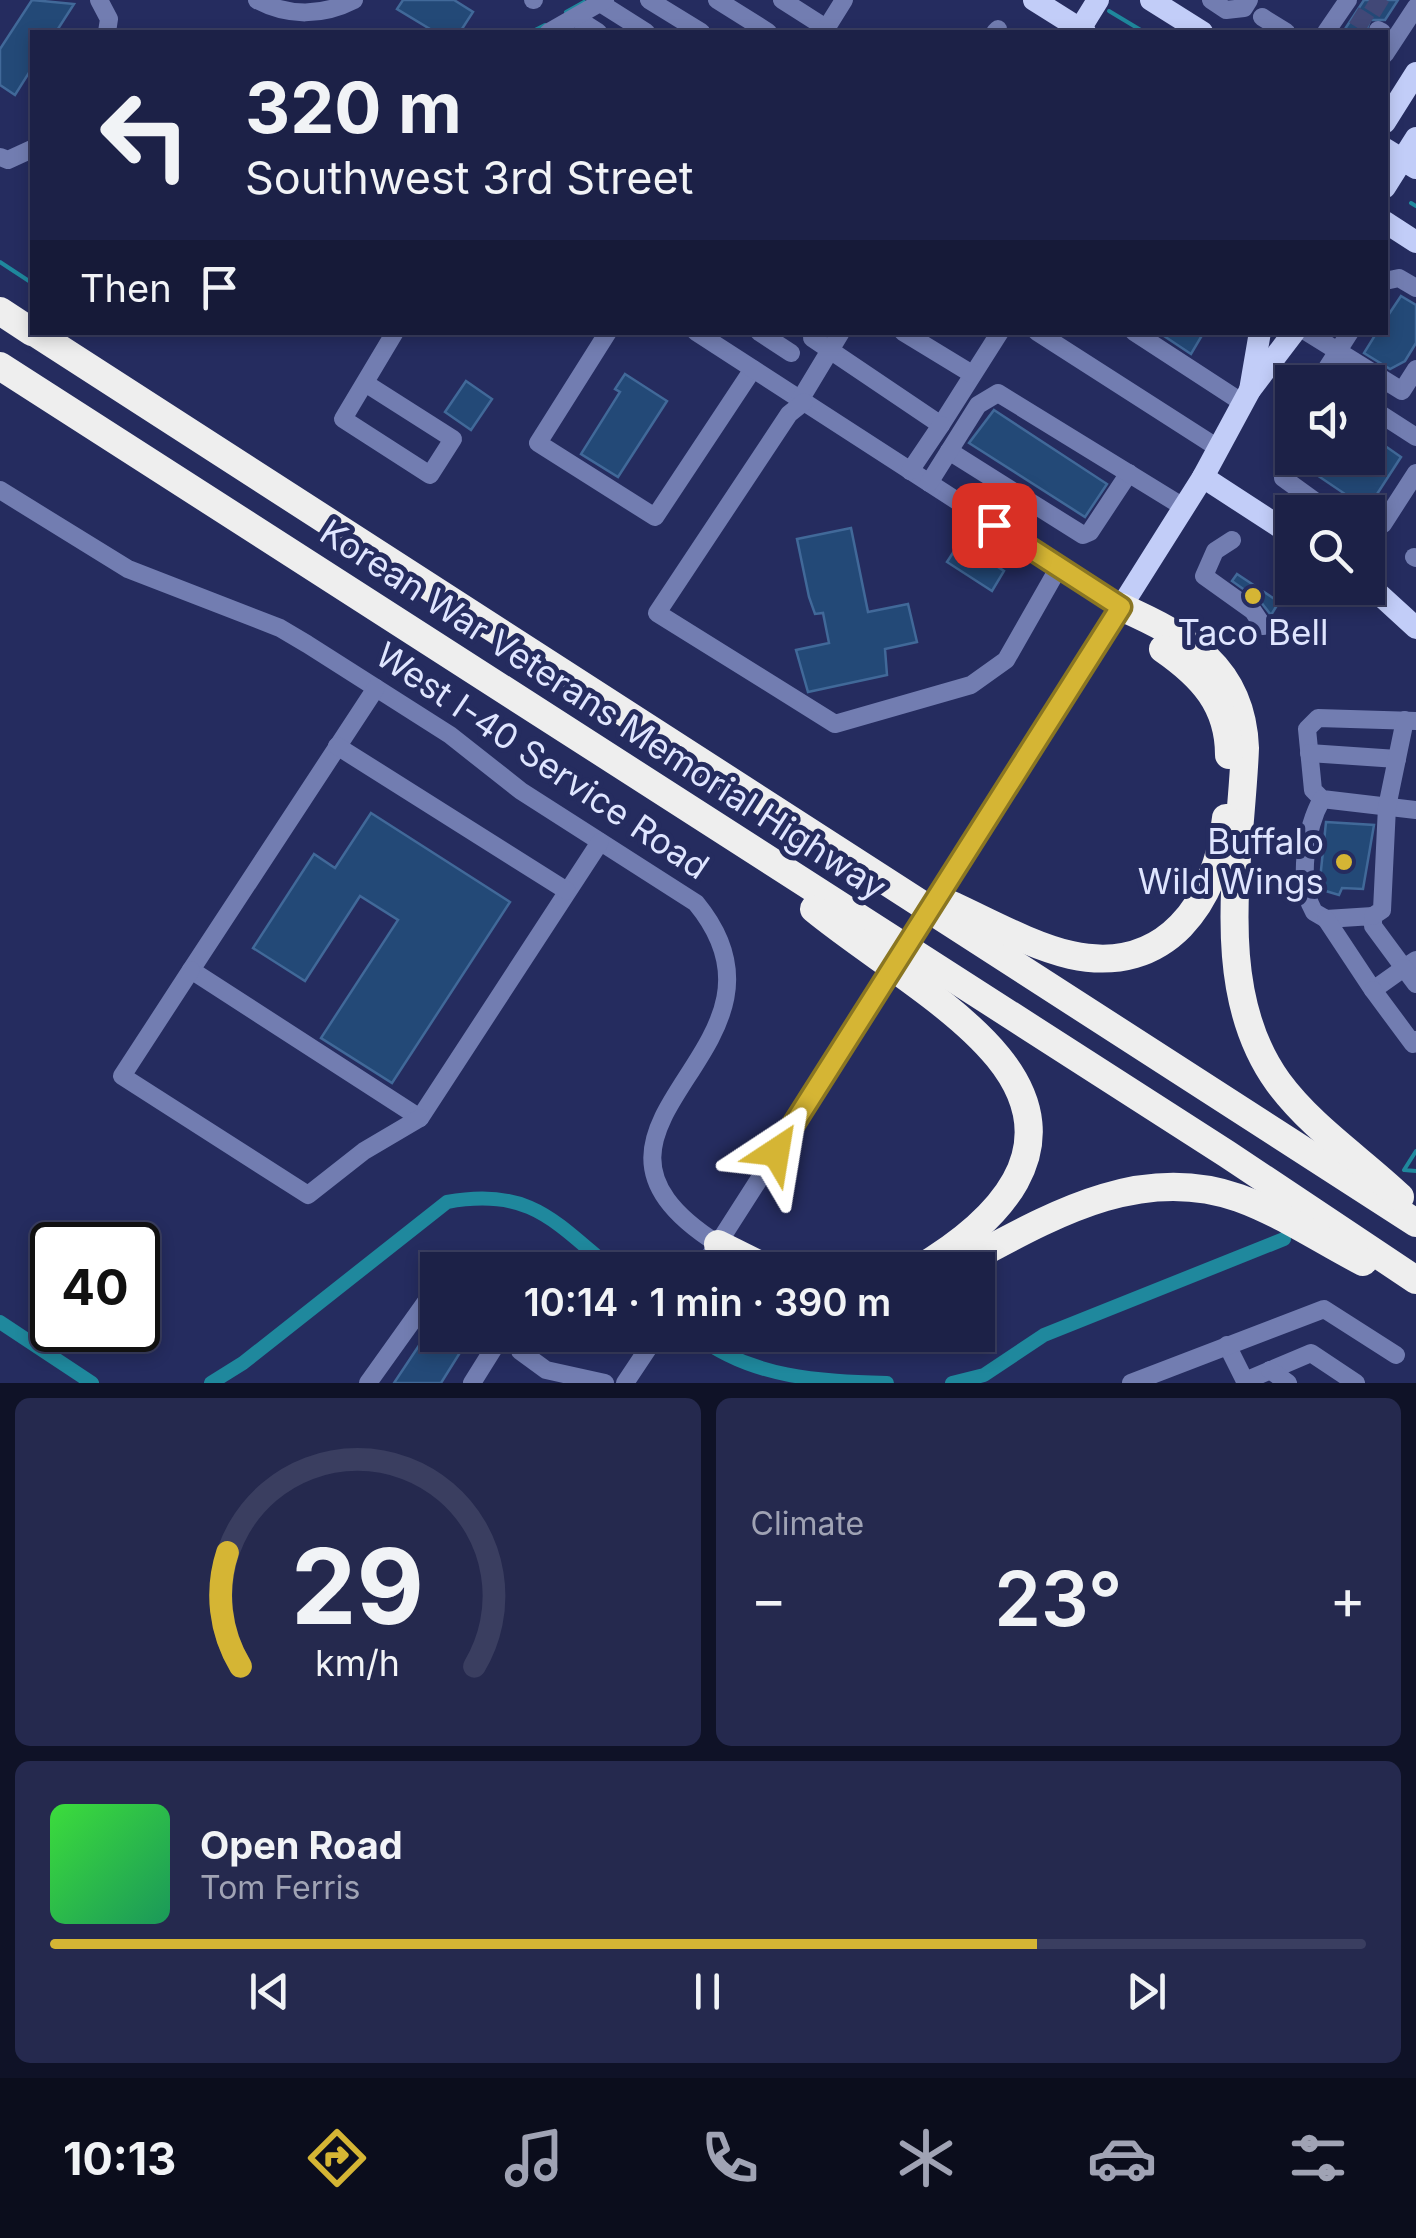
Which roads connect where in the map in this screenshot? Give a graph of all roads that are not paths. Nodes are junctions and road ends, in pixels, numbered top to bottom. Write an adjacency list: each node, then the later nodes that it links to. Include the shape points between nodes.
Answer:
1 (99, 0): 19 (street)
2 (258, 0): 10 (street, via 297,12)
3 (650, 0): 23 (street)
4 (717, 0): 24 (street)
5 (782, 0): 25 (street)
6 (1034, 0): 18 (main road)
7 (1098, 0): 18 (main road)
8 (1152, 0): 26 (main road)
9 (1249, 0): 13 (street, via 1244,8)
10 (343, 2)
11 (602, 2): 17 (street); 22 (street)
12 (837, 2): 25 (street)
13 (1218, 2)
14 (1348, 7): 28 (street)
15 (1408, 9): 29 (street)
16 (1262, 17): 27 (street)
17 (576, 18): 20 (street); 21 (street)
18 (1070, 27)
19 (107, 30)
20 (553, 30)
21 (595, 30)
22 (643, 30)
23 (698, 30)
24 (765, 30)
25 (825, 30)
26 (1199, 30)
27 (1283, 30)
28 (1332, 30)
29 (1388, 34)
30 (1416, 73): 31 (main road)
31 (1388, 117)
32 (1416, 138): 35 (main road)
33 (30, 150): 34 (street)
34 (0, 157)
35 (1401, 159): 36 (main road)
36 (1388, 183)
37 (1388, 224): 38 (main road)
38 (1416, 242)
39 (1388, 280): 40 (street, via 1399,278)
40 (1416, 288)
41 (0, 311): 42 (highway, Korean War Veterans Memorial Highway)
42 (30, 330)
43 (38, 335): 101 (highway, Korean War Veterans Memorial Highway)
44 (393, 335): 66 (street)
45 (606, 335): 63 (street, via 538,443 655,517)
46 (701, 335): 63 (street)
47 (764, 335): 60 (street)
48 (814, 335): 59 (street)
49 (839, 335): 59 (street)
50 (907, 335): 65 (street)
51 (998, 335): 65 (street)
52 (1042, 335): 72 (street)
53 (1139, 335): 67 (street)
54 (1259, 335): 67 (main road)
55 (1292, 335): 67 (main road)
56 (1312, 335): 58 (street)
57 (1348, 335): 58 (street)
58 (1338, 351): 61 (street); 64 (street, via 1402,391)
59 (829, 352): 68 (street); 70 (street)
60 (791, 353)
61 (1331, 365)
62 (0, 366): 99 (highway, Korean War Veterans Memorial Highway)
63 (752, 369): 68 (street)
64 (1416, 369)
65 (972, 374): 70 (street)
66 (365, 383): 66 (street, via 343,419 430,475 453,438)
67 (1246, 396): 72 (main road)
68 (802, 401): 74 (street); 86 (street, via 657,613 835,724 971,685 1006,660)
69 (1385, 417): 71 (street)
70 (941, 424): 74 (street)
71 (1416, 437)
72 (1218, 448): 78 (main road)
73 (949, 451): 75 (street, via 978,405 998,393); 75 (street, via 1084,535); 79 (street)
74 (910, 471): 79 (street)
75 (1129, 472): 82 (street)
76 (1416, 473): 83 (street)
77 (1283, 475): 81 (street)
78 (1203, 477): 82 (main road); 84 (main road)
79 (929, 483): 86 (street)
80 (0, 490): 91 (street, West I-40 Service Road, via 128,569 280,628)
81 (1302, 495)
82 (1184, 508): 88 (main road)
83 (1385, 522)
84 (1275, 524)
85 (1232, 540): 89 (street, via 1215,551 1204,576)
86 (1059, 567): 88 (street)
87 (1385, 600): 90 (main road)
88 (1121, 607): 101 (highway, via 1145,636 1200,678 1225,723 1223,844 1213,880 1180,928 1145,950 1117,957 1069,955); 111 (highway, via 1208,658 1241,706 1237,967 1253,1037 1298,1105); 113 (street, bridge)
89 (1263, 626)
90 (1416, 628)
91 (376, 688): 93 (street); 100 (street, West I-40 Service Road)
92 (1410, 720): 94 (street, via 1318,718 1307,730); 95 (street)
93 (337, 746): 102 (street); 106 (street)
94 (1309, 754): 95 (street); 96 (street, via 1313,790)
95 (1396, 759): 97 (street)
96 (1322, 799): 97 (street); 104 (street, via 1313,814 1305,877 1309,904)
97 (1387, 807): 98 (street); 103 (street, via 1382,910)
98 (1416, 810)
99 (713, 824): 117 (highway, via 978,1036 1013,1080 1026,1124 1016,1184 976,1232); 119 (highway, Korean War Veterans Memorial Highway)
100 (600, 842): 102 (street); 113 (street, West I-40 Service Road, via 696,904 726,953 730,980 715,1030 652,1144 652,1168 670,1208)
101 (869, 868): 112 (highway, Korean War Veterans Memorial Highway)
102 (567, 891): 110 (street)
103 (1373, 916): 104 (street); 105 (street, via 1373,926)
104 (1326, 919): 108 (street)
105 (1410, 964): 107 (street); 108 (street)
106 (190, 970): 110 (street); 110 (street, via 122,1076 152,1096 308,1195)
107 (1416, 984)
108 (1374, 990): 109 (street)
109 (1416, 1040)
110 (420, 1118)
111 (1416, 1212)
112 (1416, 1223)
113 (718, 1244): 114 (street); 115 (highway); 116 (highway)
114 (713, 1252)
115 (725, 1252)
116 (734, 1252)
117 (945, 1252)
118 (985, 1252): 120 (highway, via 1086,1201 1188,1186 1259,1206)
119 (1416, 1280)
120 (1416, 1289)
121 (420, 1310): 130 (street)
122 (1226, 1345): 126 (street, via 1324,1309); 127 (street, via 1244,1380); 133 (street)
123 (491, 1352): 131 (street)
124 (521, 1352): 128 (street)
125 (649, 1352): 129 (street)
126 (1396, 1356)
127 (1270, 1370): 134 (street); 135 (street, via 1312,1353)
128 (543, 1376): 132 (street)
129 (635, 1380)
130 (368, 1383)
131 (472, 1383)
132 (605, 1383)
133 (1131, 1383)
134 (1288, 1383)
135 (1356, 1383)

